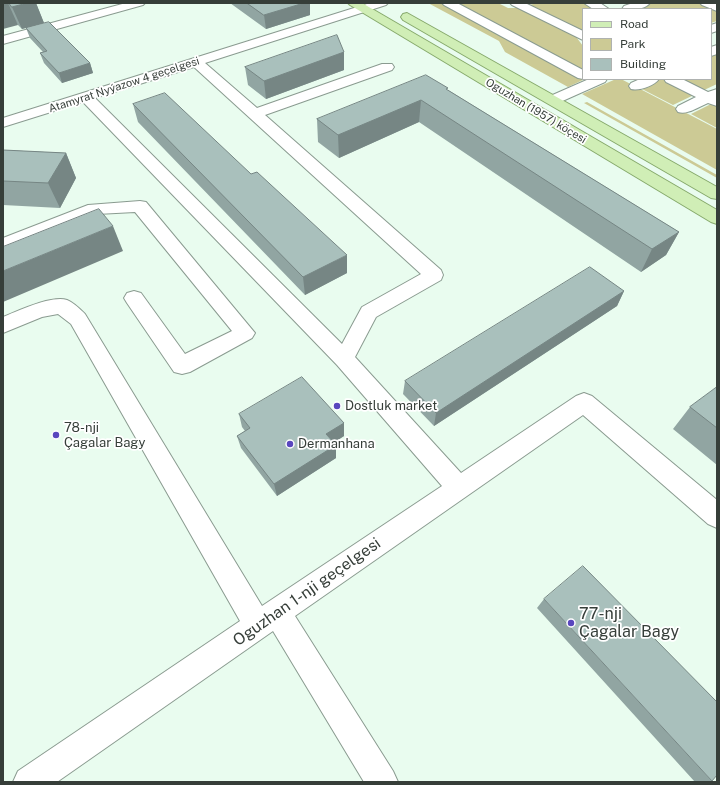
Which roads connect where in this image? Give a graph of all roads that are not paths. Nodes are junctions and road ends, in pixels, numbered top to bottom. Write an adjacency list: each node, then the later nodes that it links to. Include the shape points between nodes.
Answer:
1 (139, 3): 13 (street)
2 (382, 3): 8 (street, Atamyrat Nyýazow 4 geçelgesi); 23 (main road, Oguzhan (1957) köçesi)
3 (448, 3): 16 (street)
4 (516, 3): 12 (street)
5 (590, 3): 9 (street)
6 (644, 3): 10 (street)
7 (706, 3): 11 (street)
8 (359, 6): 14 (street, Atamyrat Nyýazow 4 geçelgesi); 28 (main road, Oguzhan (1957) köçesi)
9 (601, 8)
10 (631, 8)
11 (717, 8)
12 (582, 36)
13 (3, 40)
14 (196, 62): 21 (street, Atamyrat Nyýazow 4 geçelgesi); 25 (street)
15 (387, 67): 25 (street)
16 (582, 74)
17 (590, 80): 23 (street)
18 (650, 80): 20 (street)
19 (673, 80): 22 (street)
20 (636, 86)
21 (86, 97): 26 (street, Atamyrat Nyýazow 4 geçelgesi); 32 (street)
22 (714, 97): 24 (street)
23 (553, 100): 27 (main road, Oguzhan (1957) köçesi)
24 (683, 109)
25 (255, 114): 32 (street, via 434,275 369,312)
26 (3, 124)
27 (717, 194)
28 (717, 218)
29 (3, 245): 30 (street, via 94,209 140,206 245,333 182,366)
30 (134, 298)
31 (3, 326): 35 (street, via 39,310 62,306 78,319)
32 (344, 359): 33 (street)
33 (458, 487): 34 (street, Oguzhan 1-nji geçelgesi, via 584,402); 35 (street, Oguzhan 1-nji geçelgesi)
34 (717, 516)
35 (268, 619): 36 (street, Oguzhan 1-nji geçelgesi); 37 (street)
36 (30, 782)
37 (382, 782)

